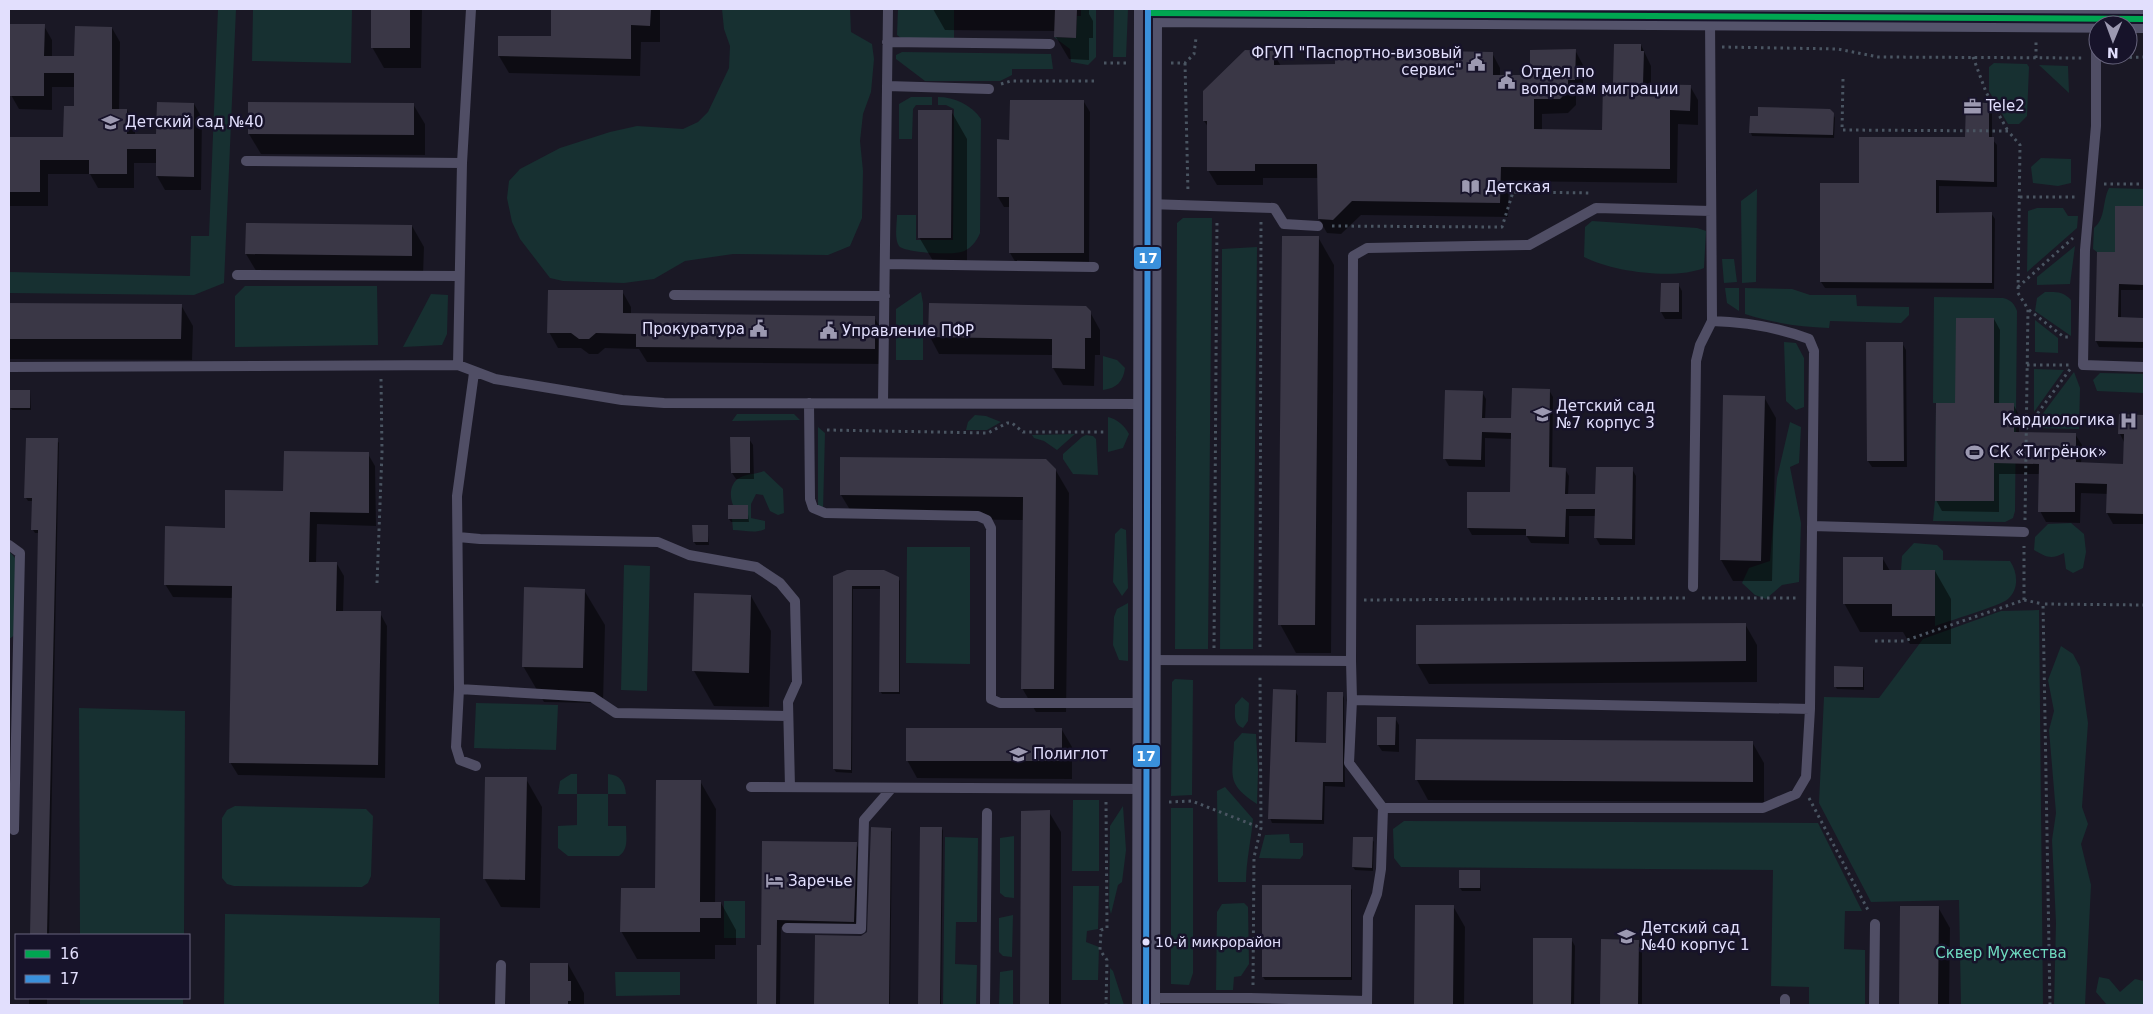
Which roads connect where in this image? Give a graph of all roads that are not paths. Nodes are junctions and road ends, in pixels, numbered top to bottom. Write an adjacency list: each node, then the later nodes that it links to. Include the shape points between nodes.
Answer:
1 (471, 9): 15 (lane)
2 (888, 9): 9 (lane)
3 (1148, 11): 4 (main road); 16 (main road)
4 (1564, 12): 8 (main road)
5 (1937, 13): 6 (main road); 8 (main road)
6 (2015, 14): 7 (main road)
7 (2088, 16)
8 (1710, 17): 17 (lane)
9 (887, 42): 10 (lane); 12 (lane)
10 (1050, 44)
11 (2103, 65): 28 (lane, via 2075,365)
12 (886, 86): 13 (lane); 19 (lane)
13 (989, 89)
14 (246, 161): 15 (lane)
15 (462, 164): 22 (lane)
16 (1147, 204): 18 (lane, via 1274,208 1284,224); 32 (main road)
17 (1711, 211): 25 (lane); 39 (lane, via 1596,208 1529,245 1367,248 1354,256)
18 (1318, 226)
19 (886, 264): 20 (lane); 24 (lane)
20 (1094, 267)
21 (237, 275): 22 (lane)
22 (459, 276): 26 (lane)
23 (674, 295): 24 (lane)
24 (885, 296): 31 (lane)
25 (1712, 321): 33 (lane, via 1743,322 1809,339 1814,351); 37 (lane, via 1696,360)
26 (458, 365): 27 (lane); 29 (lane)
27 (9, 366)
28 (2144, 367)
29 (474, 373): 30 (lane, via 622,400); 35 (lane, via 457,496)
30 (809, 403): 31 (lane); 42 (lane, via 810,499 813,508 824,513 978,516 987,520 990,528 992,699 1000,703)
31 (883, 403): 32 (lane)
32 (1147, 404): 38 (main road)
33 (1812, 526): 34 (lane); 43 (lane)
34 (2024, 532)
35 (458, 537): 40 (lane); 44 (lane, via 658,542 689,555 756,567 780,583 795,601 797,682 788,702)
36 (9, 545): 52 (lane, via 20,553)
37 (1693, 588)
38 (1146, 660): 39 (lane); 42 (main road)
39 (1351, 662): 41 (lane)
40 (459, 689): 44 (lane, via 592,697 616,713); 45 (lane, via 456,747 460,760)
41 (1352, 700): 43 (lane); 50 (lane, via 1349,763)
42 (1146, 704): 49 (main road)
43 (1810, 709): 50 (lane, via 1806,776 1796,794 1763,808)
44 (788, 716): 47 (lane)
45 (476, 766)
46 (751, 786): 47 (lane)
47 (790, 787): 48 (lane)
48 (891, 789): 49 (lane); 54 (lane, via 864,820 861,929)
49 (1156, 796): 56 (main road)
50 (1382, 808): 57 (lane, via 1381,869 1377,894 1368,917)
51 (986, 813): 59 (lane)
52 (14, 830)
53 (1875, 924): 60 (lane)
54 (787, 928)
55 (501, 965): 58 (lane)
56 (1146, 1002): 57 (lane, via 1250,998)
57 (1367, 1003)
58 (500, 1005)
59 (985, 1005)
60 (1874, 1005)

